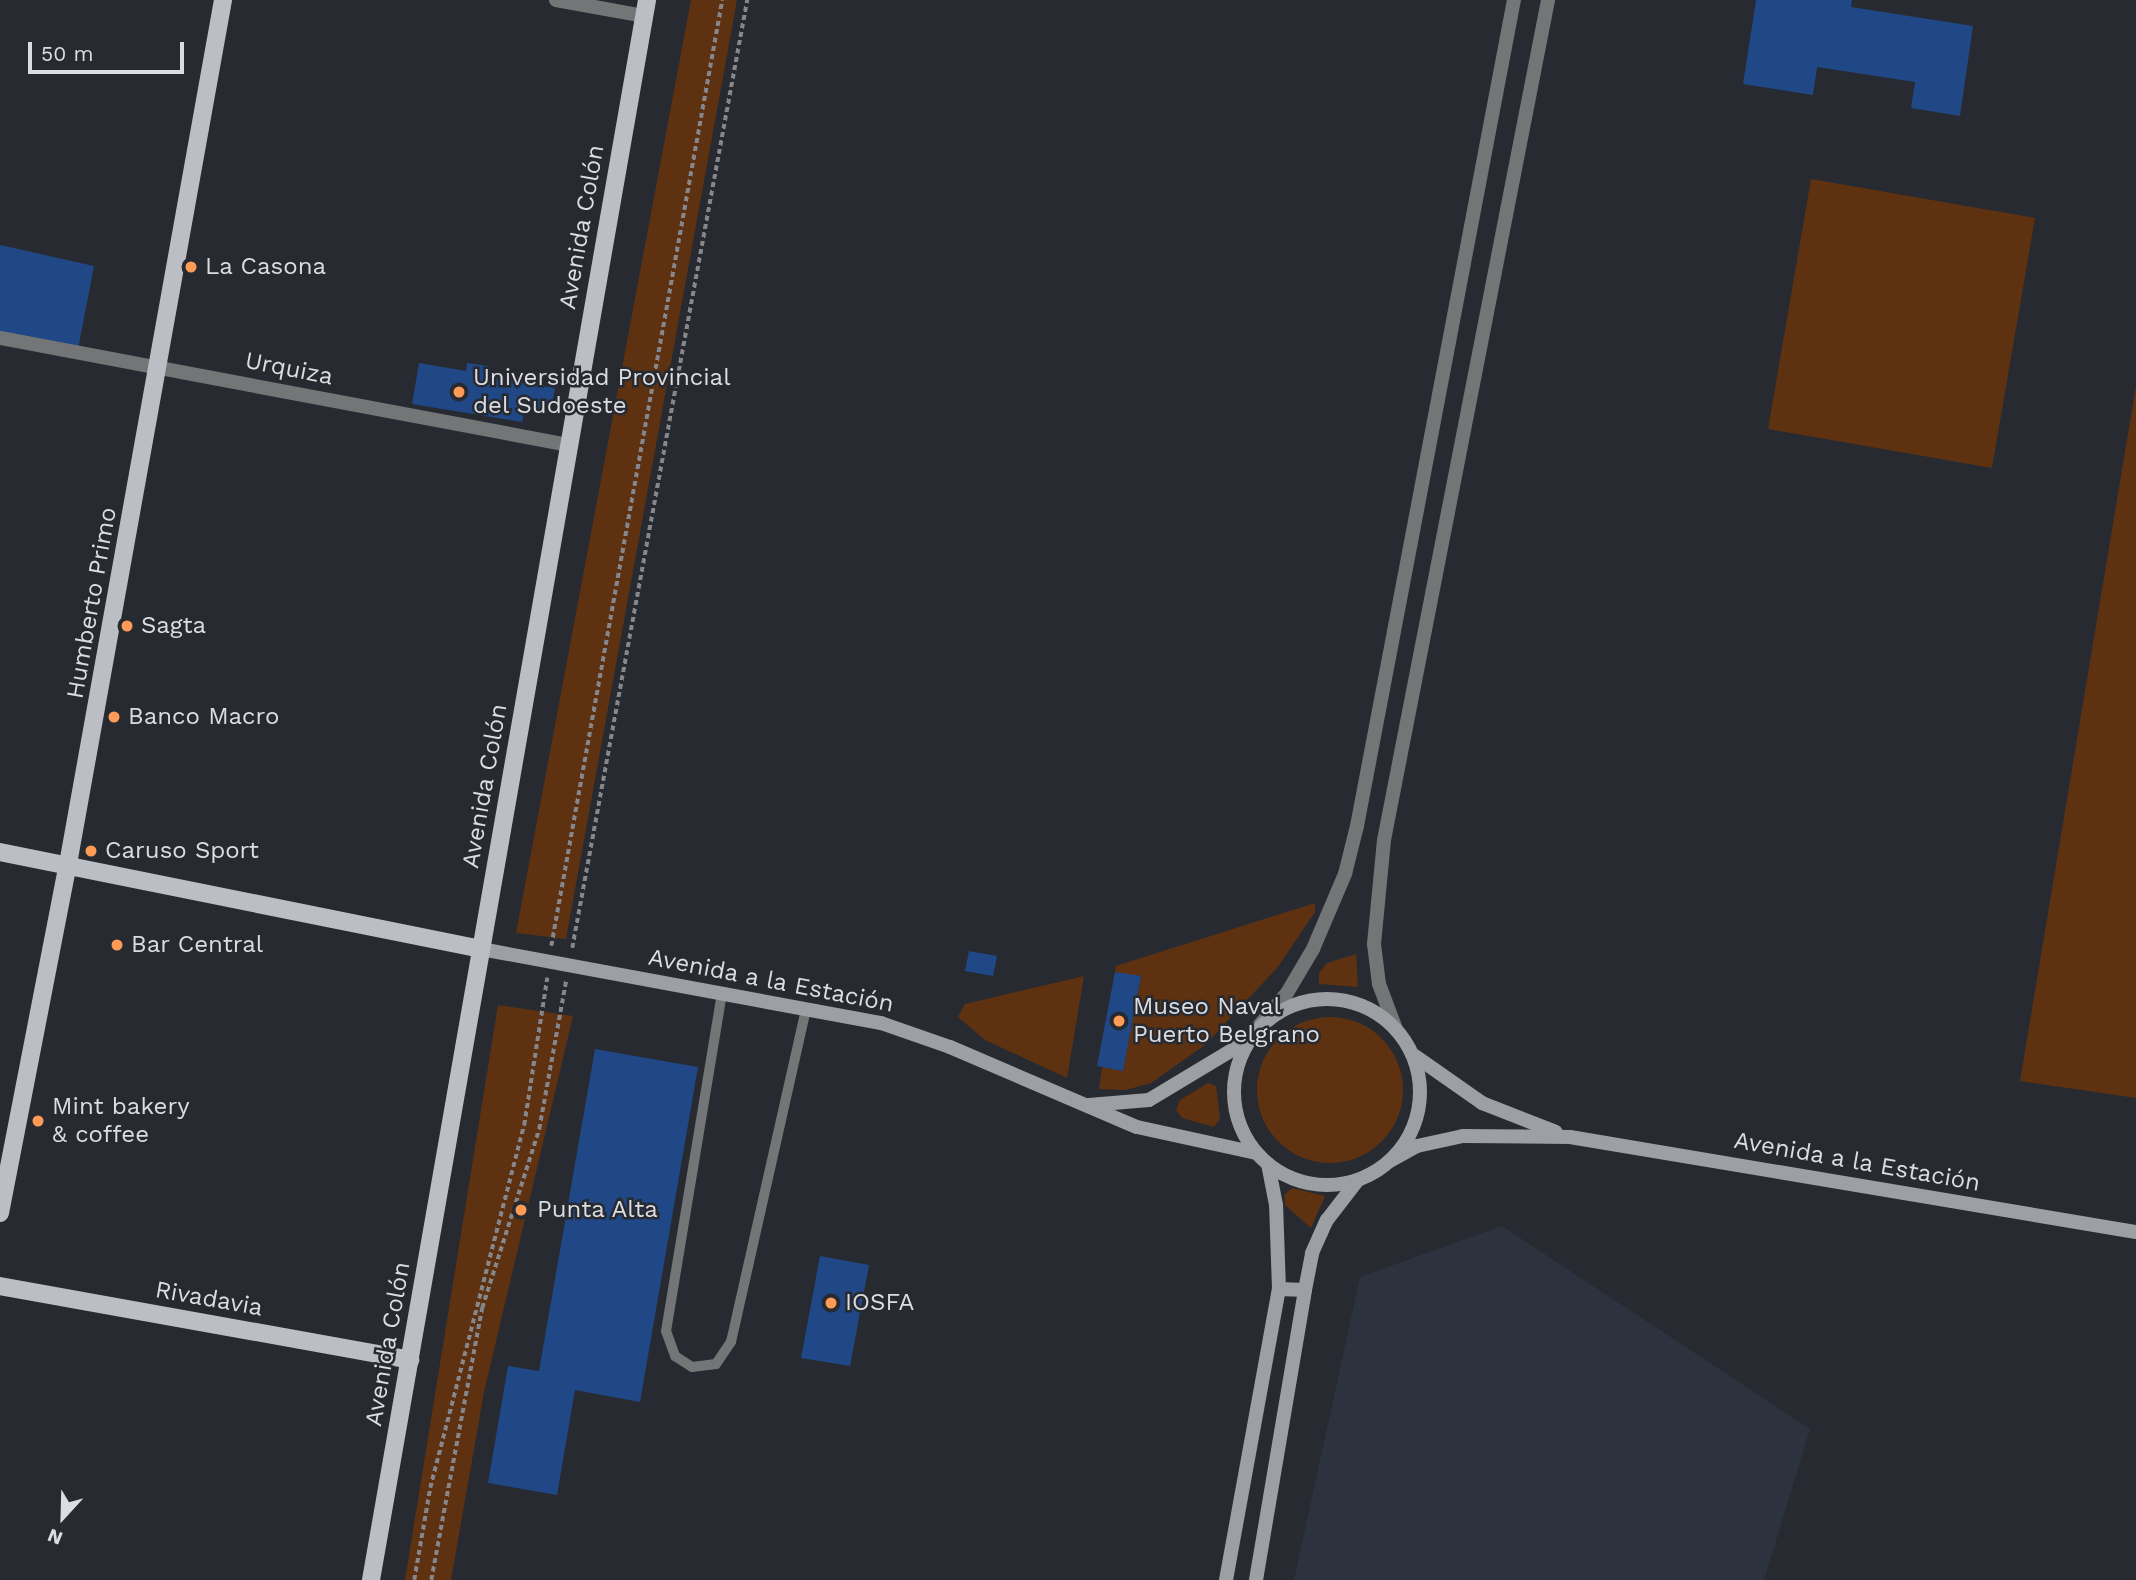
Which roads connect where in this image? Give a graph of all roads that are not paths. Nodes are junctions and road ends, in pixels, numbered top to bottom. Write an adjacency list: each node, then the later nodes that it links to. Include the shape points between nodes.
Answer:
1 (223, 0): 7 (main road, Humberto Primo)
2 (556, 0): 5 (street)
3 (1514, 0): 15 (street, via 1345,874 1313,949 1287,993)
4 (1548, 0): 14 (street, via 1382,851 1374,943 1379,984)
5 (645, 8): 8 (main road, Avenida Colón)
6 (0, 338): 7 (street, Urquiza)
7 (160, 368): 8 (street, Urquiza); 10 (main road, Humberto Primo)
8 (569, 445): 11 (main road, Avenida Colón)
9 (0, 852): 10 (main road)
10 (68, 864): 11 (main road); 23 (main road, Humberto Primo)
11 (481, 950): 12 (street, Avenida a la Estación); 28 (main road, Avenida Colón)
12 (722, 993): 13 (street, Avenida a la Estación); 13 (lane, via 666,1331 675,1356 692,1367 716,1364 732,1342)
13 (806, 1009): 17 (street, Avenida a la Estación, via 881,1023 927,1039)
14 (1396, 1028): 15 (street, via 1367,1007 1321,998 1287,1007); 16 (street)
15 (1254, 1033): 17 (street, via 1196,1076 1149,1100 1130,1105); 19 (street, via 1236,1067 1233,1097 1240,1127)
16 (1410, 1049): 18 (street, via 1429,1069 1482,1103); 20 (street, via 1420,1078 1419,1108 1409,1137)
17 (1081, 1105): 19 (street, Avenida a la Estación, via 1137,1128)
18 (1570, 1137): 20 (street, via 1463,1136 1417,1146); 24 (street, Avenida a la Estación)
19 (1256, 1153): 21 (street)
20 (1390, 1161): 22 (street)
21 (1268, 1164): 22 (street, via 1311,1184); 26 (street, via 1276,1205)
22 (1359, 1180): 27 (street, via 1326,1220 1312,1253)
23 (0, 1213)
24 (2136, 1232)
25 (0, 1286): 28 (main road, Rivadavia)
26 (1279, 1289): 27 (street); 30 (street)
27 (1305, 1290): 31 (street)
28 (410, 1360): 29 (main road, Avenida Colón)
29 (371, 1580)
30 (1226, 1580)
31 (1256, 1580)

